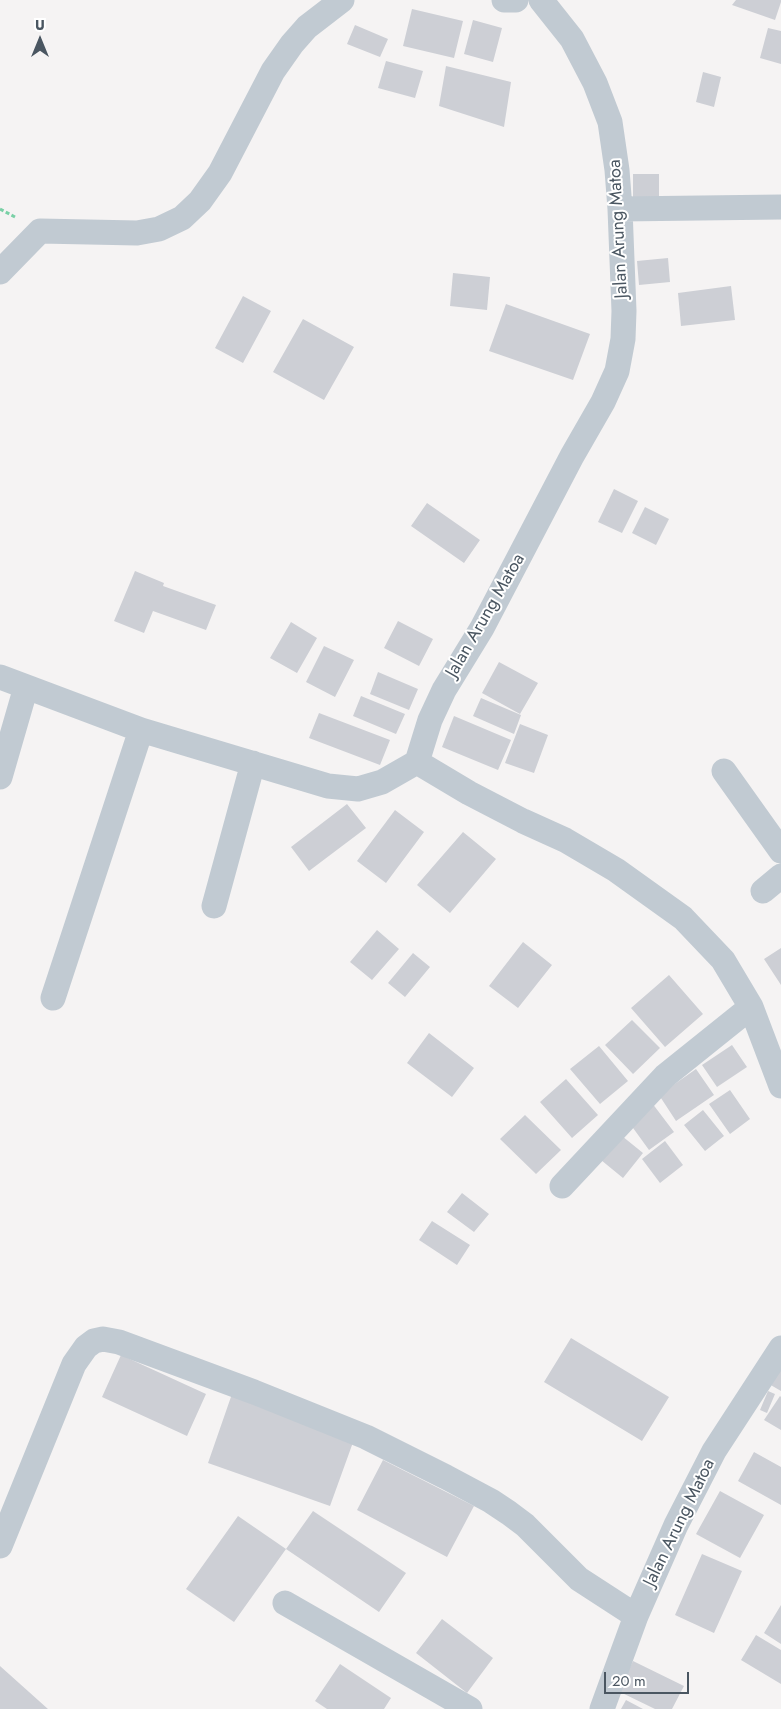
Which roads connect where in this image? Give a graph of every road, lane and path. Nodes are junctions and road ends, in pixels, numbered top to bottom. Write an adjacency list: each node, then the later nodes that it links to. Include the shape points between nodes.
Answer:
1 (342, 0): 7 (street, via 307,27 292,44 273,71 220,173 200,201 182,218 159,229 137,233 40,231)
2 (504, 0): 3 (street)
3 (516, 0)
4 (541, 0): 6 (street, Jalan Arung Matoa, via 572,39 595,83 610,122)
5 (781, 207): 6 (street)
6 (620, 208): 11 (street, Jalan Arung Matoa, via 624,311 617,371 482,628 444,690 430,720)
7 (0, 272)
8 (0, 678): 9 (street)
9 (26, 687): 10 (street); 14 (street)
10 (141, 730): 12 (street); 17 (street)
11 (418, 762): 12 (street, via 382,782 358,789 328,786); 18 (street, via 469,793 565,840 616,870 683,918 724,960)
12 (253, 763): 16 (street)
13 (724, 771): 15 (street)
14 (0, 777)
15 (781, 851)
16 (214, 906)
17 (53, 998)
18 (751, 1007): 19 (street); 20 (street, via 665,1076)
19 (781, 1086)
20 (562, 1186)
21 (781, 1348): 24 (street, Jalan Arung Matoa, via 714,1451 676,1525)
22 (0, 1546): 24 (street, via 74,1364 86,1347 103,1339 254,1392 366,1437 446,1477 509,1513 580,1579)
23 (285, 1603): 25 (street)
24 (636, 1616): 26 (street, Jalan Arung Matoa)
25 (470, 1709)
26 (602, 1709)

